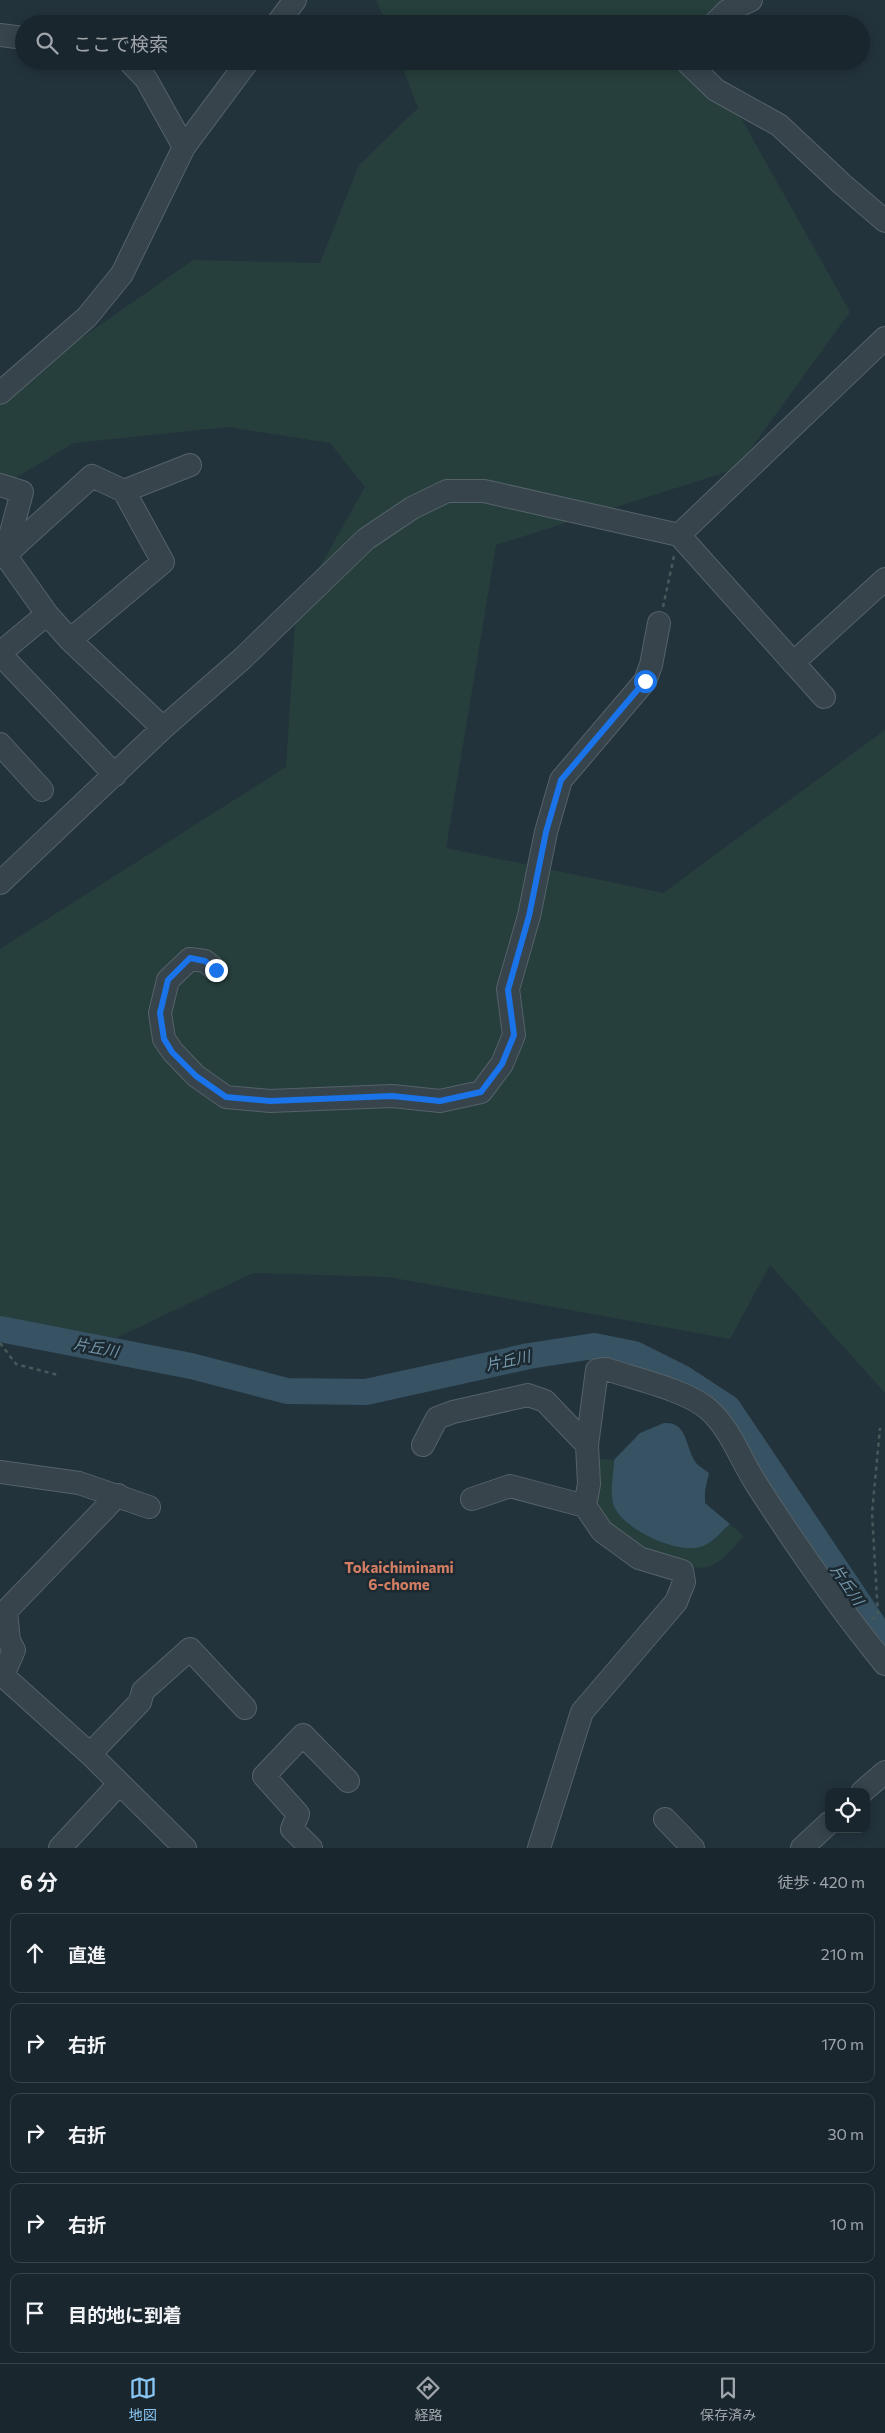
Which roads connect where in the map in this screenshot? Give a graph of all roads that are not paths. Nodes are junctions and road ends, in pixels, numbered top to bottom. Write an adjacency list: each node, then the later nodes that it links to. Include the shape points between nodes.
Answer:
1 (295, 0): 3 (street)
2 (751, 0): 4 (street)
3 (284, 15)
4 (723, 15)
5 (0, 35): 6 (street)
6 (15, 37)
7 (138, 70): 10 (street, via 146,79)
8 (241, 70): 10 (street)
9 (695, 70): 11 (street, via 716,90 779,125)
10 (184, 147): 13 (street, via 122,274 87,317)
11 (885, 221)
12 (885, 338): 17 (street)
13 (0, 393)
14 (190, 465): 16 (street)
15 (0, 485): 18 (street, via 22,492)
16 (124, 491): 18 (street, via 92,476); 22 (street, via 163,562)
17 (680, 535): 24 (street); 26 (street, via 484,491 447,491 412,508 366,540 243,658)
18 (5, 555): 20 (street)
19 (885, 579): 24 (street)
20 (47, 614): 22 (street); 23 (street)
21 (660, 623): 31 (street, via 645,681 561,780 508,990 514,1035 502,1064 481,1092 440,1101 392,1096 270,1101 226,1097 196,1076 172,1052 164,1039 160,1013 168,980 190,958 205,961)
22 (70, 640): 26 (street)
23 (0, 654): 28 (street)
24 (793, 663): 25 (street)
25 (824, 697)
26 (163, 728): 28 (street)
27 (0, 744): 29 (street)
28 (114, 775): 30 (street)
29 (42, 790)
30 (0, 883)
31 (216, 970)
32 (587, 1444): 33 (street, via 545,1401 528,1395 437,1418); 37 (street, via 589,1484); 39 (street, via 596,1370 606,1369 692,1398 708,1410 729,1435 745,1467 808,1564)
33 (423, 1445)
34 (0, 1472): 35 (street, via 79,1483)
35 (118, 1495): 38 (street); 40 (street, via 6,1612 9,1641 14,1650)
36 (472, 1499): 37 (street, via 510,1486)
37 (585, 1506): 52 (street, via 602,1531 622,1547 639,1558 682,1571 684,1582 676,1602 582,1712)
38 (149, 1507)
39 (885, 1664)
40 (2, 1674): 42 (street)
41 (245, 1708): 42 (street, via 190,1649 143,1691 140,1702)
42 (90, 1754): 45 (street)
43 (885, 1772): 46 (street)
44 (348, 1781): 51 (street, via 303,1735 264,1776 298,1814 292,1828)
45 (119, 1784): 49 (street); 50 (street)
46 (867, 1788)
47 (665, 1819): 53 (street)
48 (825, 1827): 54 (street)
49 (60, 1848)
50 (186, 1848)
51 (311, 1848)
52 (539, 1848)
53 (693, 1848)
54 (802, 1848)

